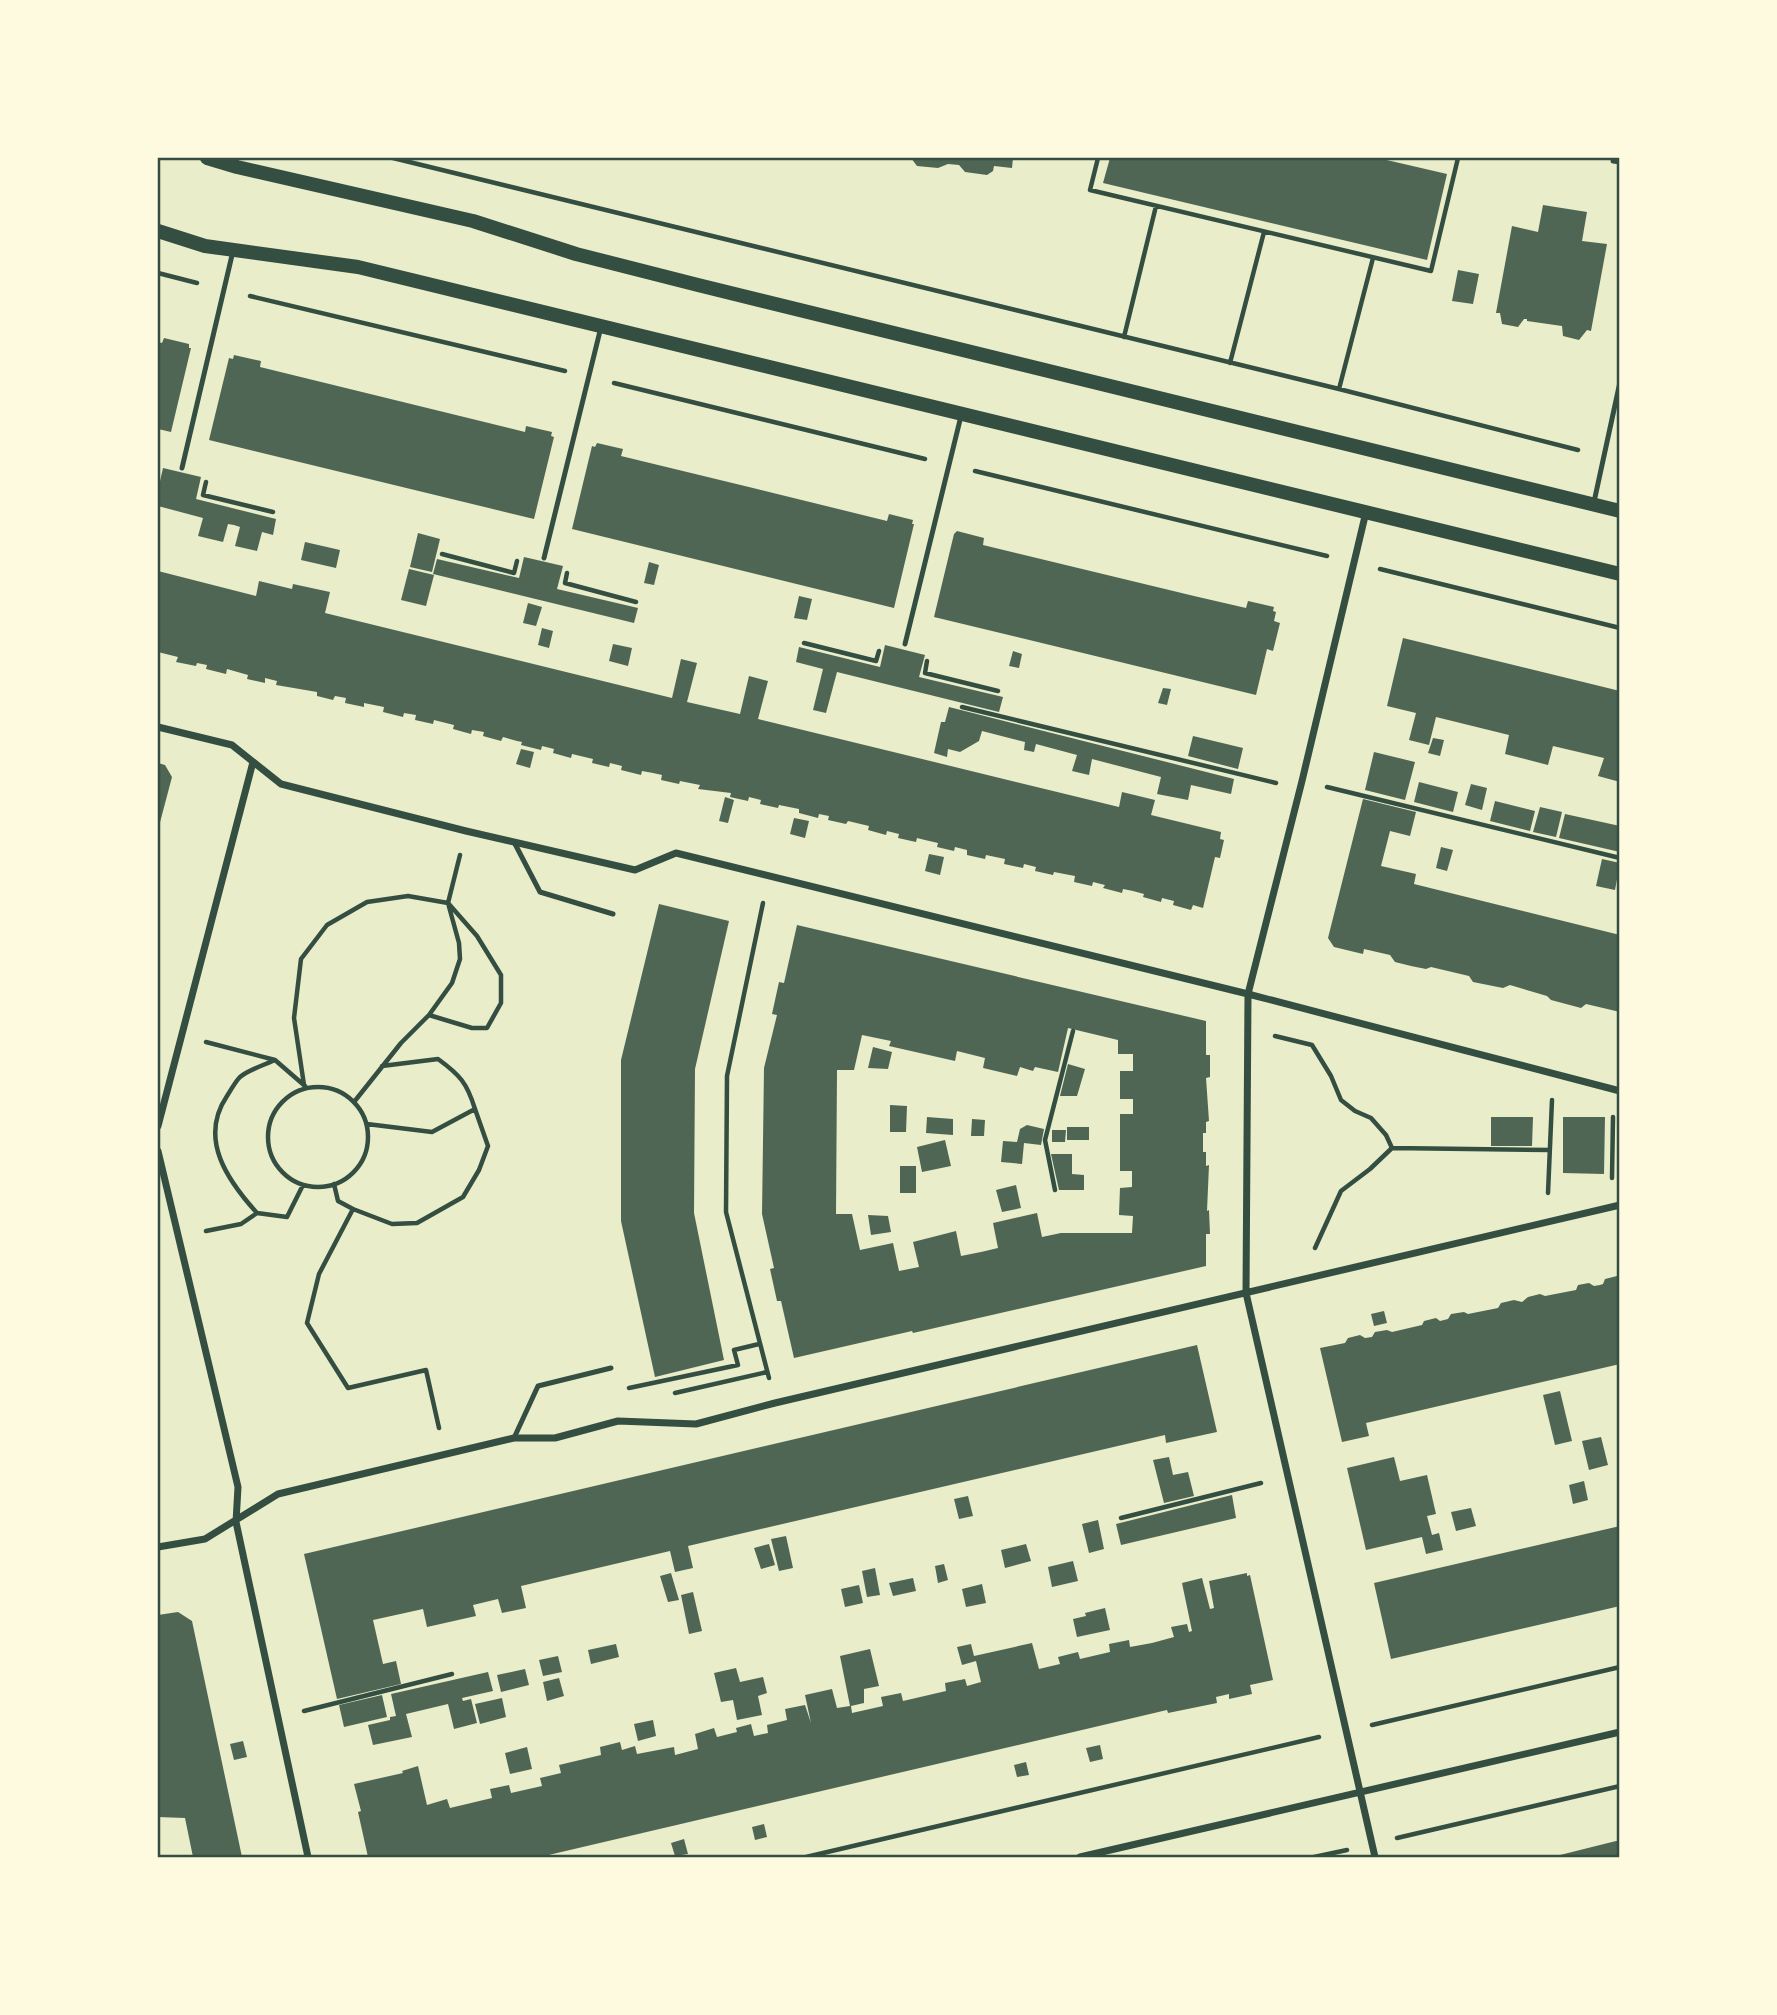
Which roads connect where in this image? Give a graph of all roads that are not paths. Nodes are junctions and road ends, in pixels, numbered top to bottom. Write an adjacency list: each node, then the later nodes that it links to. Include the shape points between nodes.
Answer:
1 (207, 158): 8 (main road, via 473,221 576,254 698,285)
2 (158, 231): 3 (main road)
3 (233, 251): 4 (main road, via 358,267); 7 (lane)
4 (601, 326): 6 (main road); 11 (lane)
5 (1619, 382): 8 (lane)
6 (962, 413): 10 (main road); 13 (lane)
7 (182, 468)
8 (1594, 505): 9 (main road)
9 (1619, 511)
10 (1366, 512): 12 (main road); 18 (street)
11 (544, 558)
12 (1619, 574)
13 (905, 644)
14 (158, 727): 15 (street, via 232,745)
15 (253, 762): 16 (street, via 281,784); 20 (street)
16 (514, 842): 17 (lane, via 540,892); 18 (street, via 635,870 676,853)
17 (613, 914)
18 (1248, 993): 19 (street); 23 (street)
19 (1616, 1090)
20 (158, 1126)
21 (158, 1151): 26 (street, via 238,1487)
22 (1616, 1206): 23 (street)
23 (1246, 1293): 25 (street, via 696,1424 618,1420 555,1438); 29 (street)
24 (611, 1368): 25 (lane, via 538,1386)
25 (514, 1438): 26 (street, via 278,1494)
26 (236, 1522): 27 (street, via 205,1539); 30 (street)
27 (158, 1547)
28 (1619, 1732): 29 (street)
29 (1360, 1793): 31 (street); 32 (street)
30 (308, 1857)
31 (1080, 1857)
32 (1375, 1857)

